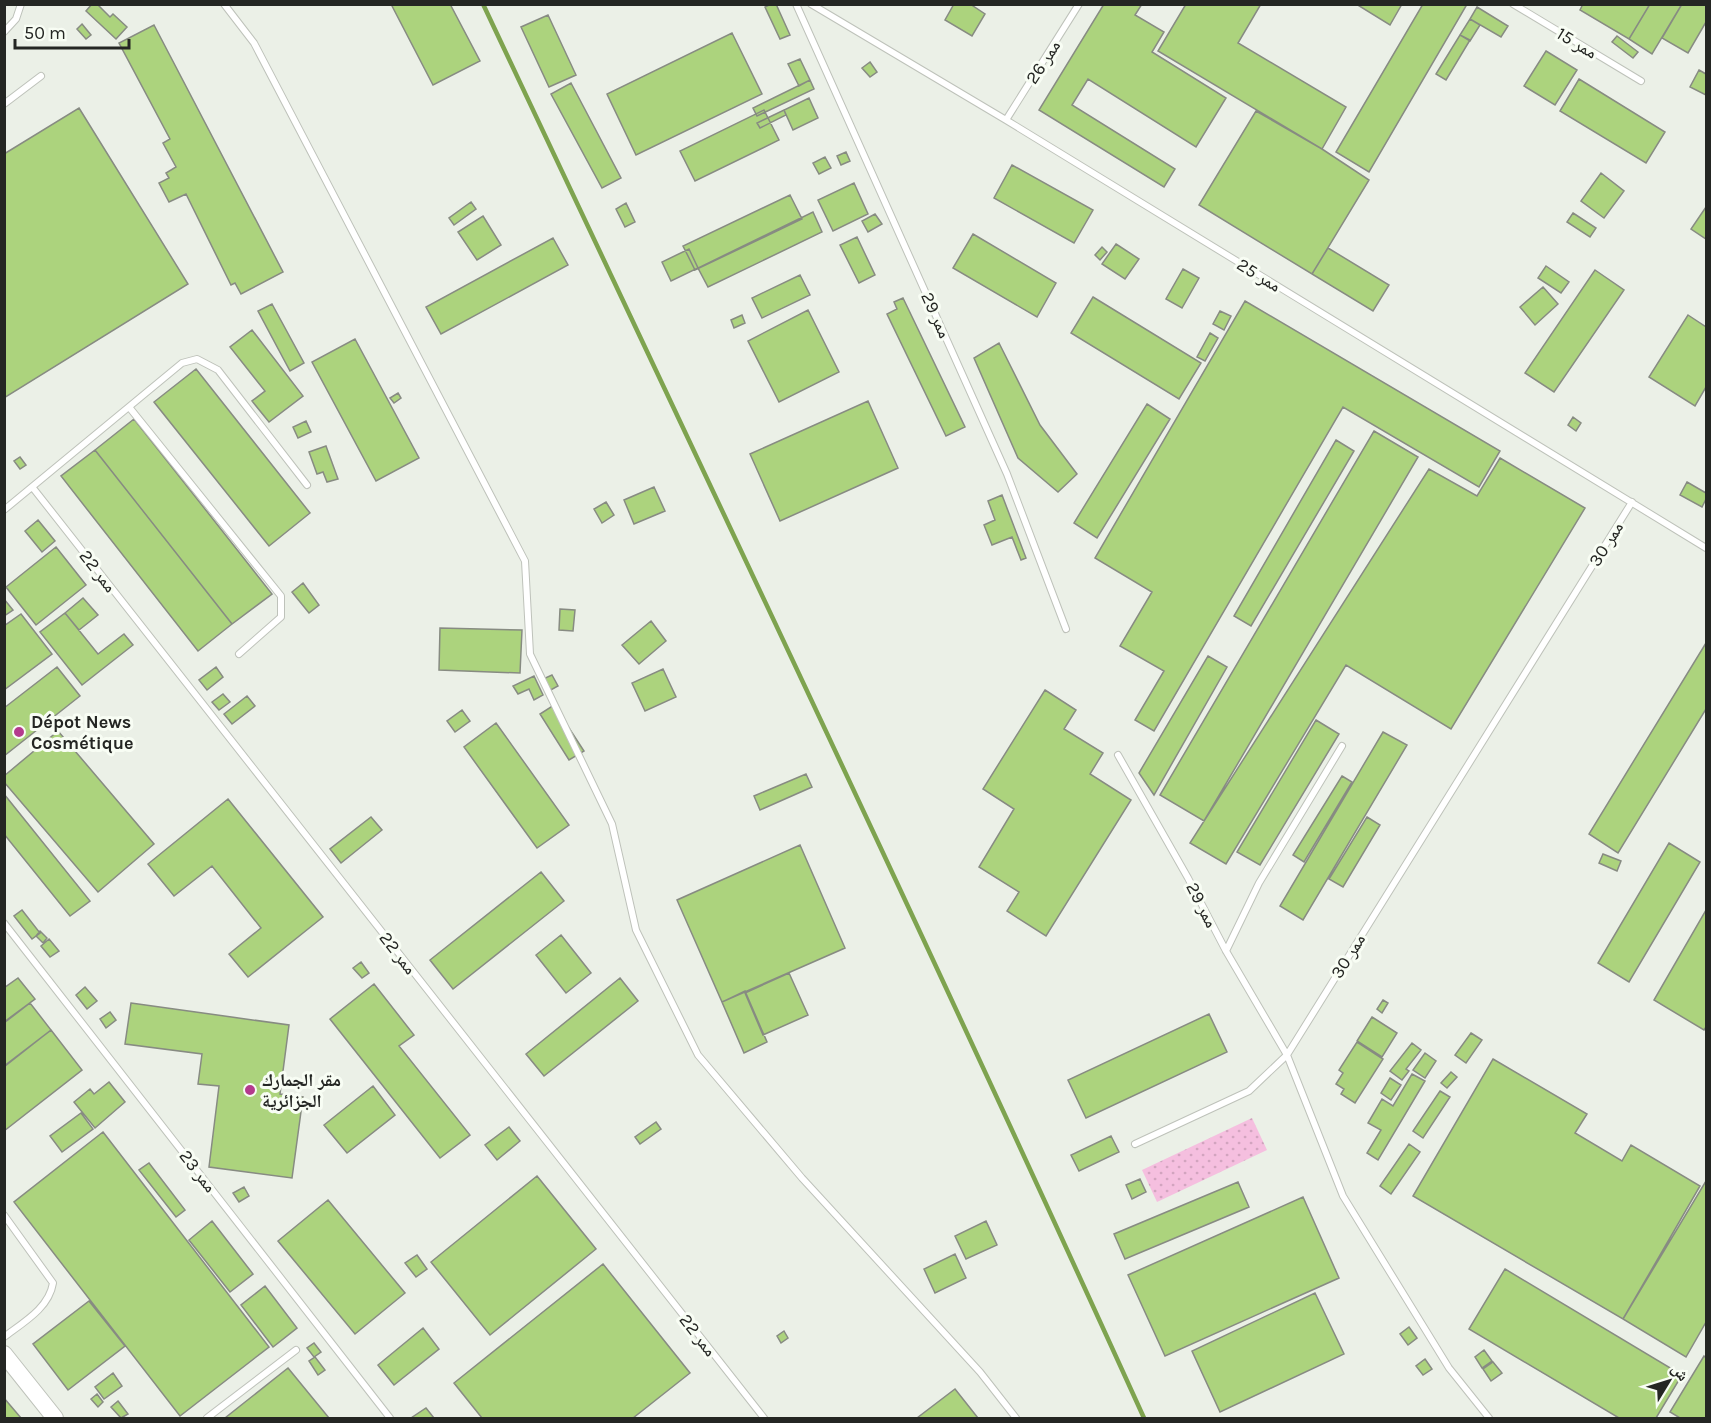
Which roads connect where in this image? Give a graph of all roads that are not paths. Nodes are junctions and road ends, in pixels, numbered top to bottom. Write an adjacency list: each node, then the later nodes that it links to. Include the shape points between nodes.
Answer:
1 (21, 4): 7 (lane, via 16,19)
2 (224, 4): 34 (lane, via 254,43 525,561 530,654 612,824 636,930 698,1055 802,1178 980,1372)
3 (796, 4): 18 (lane, ممر 29, via 1007,474)
4 (811, 4): 11 (lane, ممر 25)
5 (1080, 4): 11 (lane, ممر 26)
6 (1513, 4): 9 (lane, ممر 15)
7 (4, 32)
8 (41, 76): 10 (lane)
9 (1641, 81)
10 (4, 105)
11 (1005, 120): 15 (lane, ممر 25)
12 (129, 407): 13 (lane, via 182,363 197,359 218,370); 14 (lane); 19 (lane, via 281,596 281,617)
13 (307, 485)
14 (33, 488): 16 (lane); 33 (lane, ممر 22)
15 (1632, 502): 17 (lane, ممر 25); 24 (lane, ممر 30)
16 (4, 510)
17 (1707, 548)
18 (1066, 629)
19 (239, 654)
20 (1342, 746): 23 (lane, via 1259,884)
21 (1118, 755): 23 (lane, ممر 29)
22 (4, 924): 32 (lane, ممر 23)
23 (1226, 951): 24 (lane, ممر 29)
24 (1287, 1055): 25 (lane, ممر 30, via 1249,1091); 35 (lane, via 1343,1196 1449,1368)
25 (1135, 1144)
26 (4, 1215): 27 (lane, via 53,1283 51,1295 38,1311)
27 (4, 1337)
28 (296, 1350): 31 (lane)
29 (4, 1354): 30 (main road)
30 (55, 1419)
31 (207, 1419)
32 (390, 1419)
33 (764, 1419)
34 (1016, 1419)
35 (1489, 1419)

